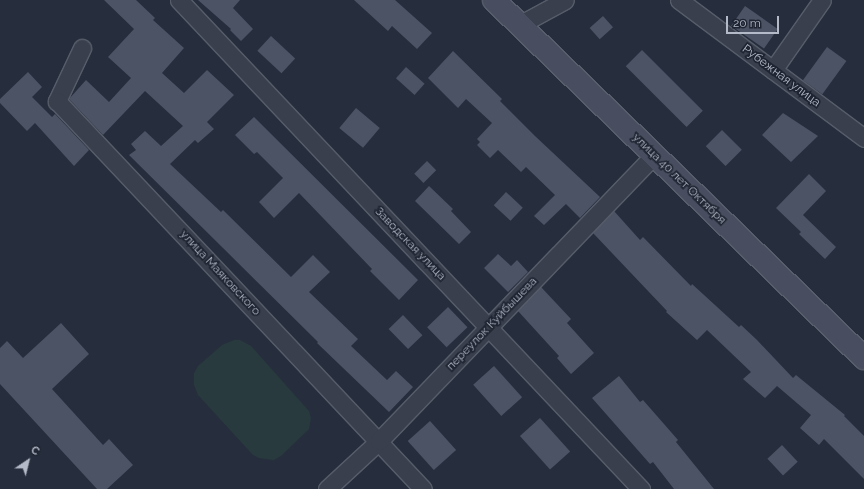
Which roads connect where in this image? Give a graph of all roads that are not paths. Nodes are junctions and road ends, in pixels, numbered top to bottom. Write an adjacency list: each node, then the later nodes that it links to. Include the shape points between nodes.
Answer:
1 (179, 0): 11 (street, Заводская улица)
2 (494, 0): 6 (street, улица 40 лет Октября)
3 (565, 0): 6 (street)
4 (679, 0): 8 (street, Рубежная улица)
5 (822, 0): 8 (street)
6 (519, 25): 10 (street, улица 40 лет Октября)
7 (82, 48): 13 (street, улица Маяковского, via 57,100)
8 (773, 70): 9 (street, Рубежная улица)
9 (864, 138)
10 (654, 155): 11 (street, переулок Куйбышева); 12 (street, улица 40 лет Октября)
11 (490, 327): 13 (street, переулок Куйбышева); 16 (street, Заводская улица)
12 (864, 358)
13 (379, 441): 14 (street, переулок Куйбышева); 15 (street, улица Маяковского)
14 (327, 489)
15 (423, 489)
16 (641, 489)

